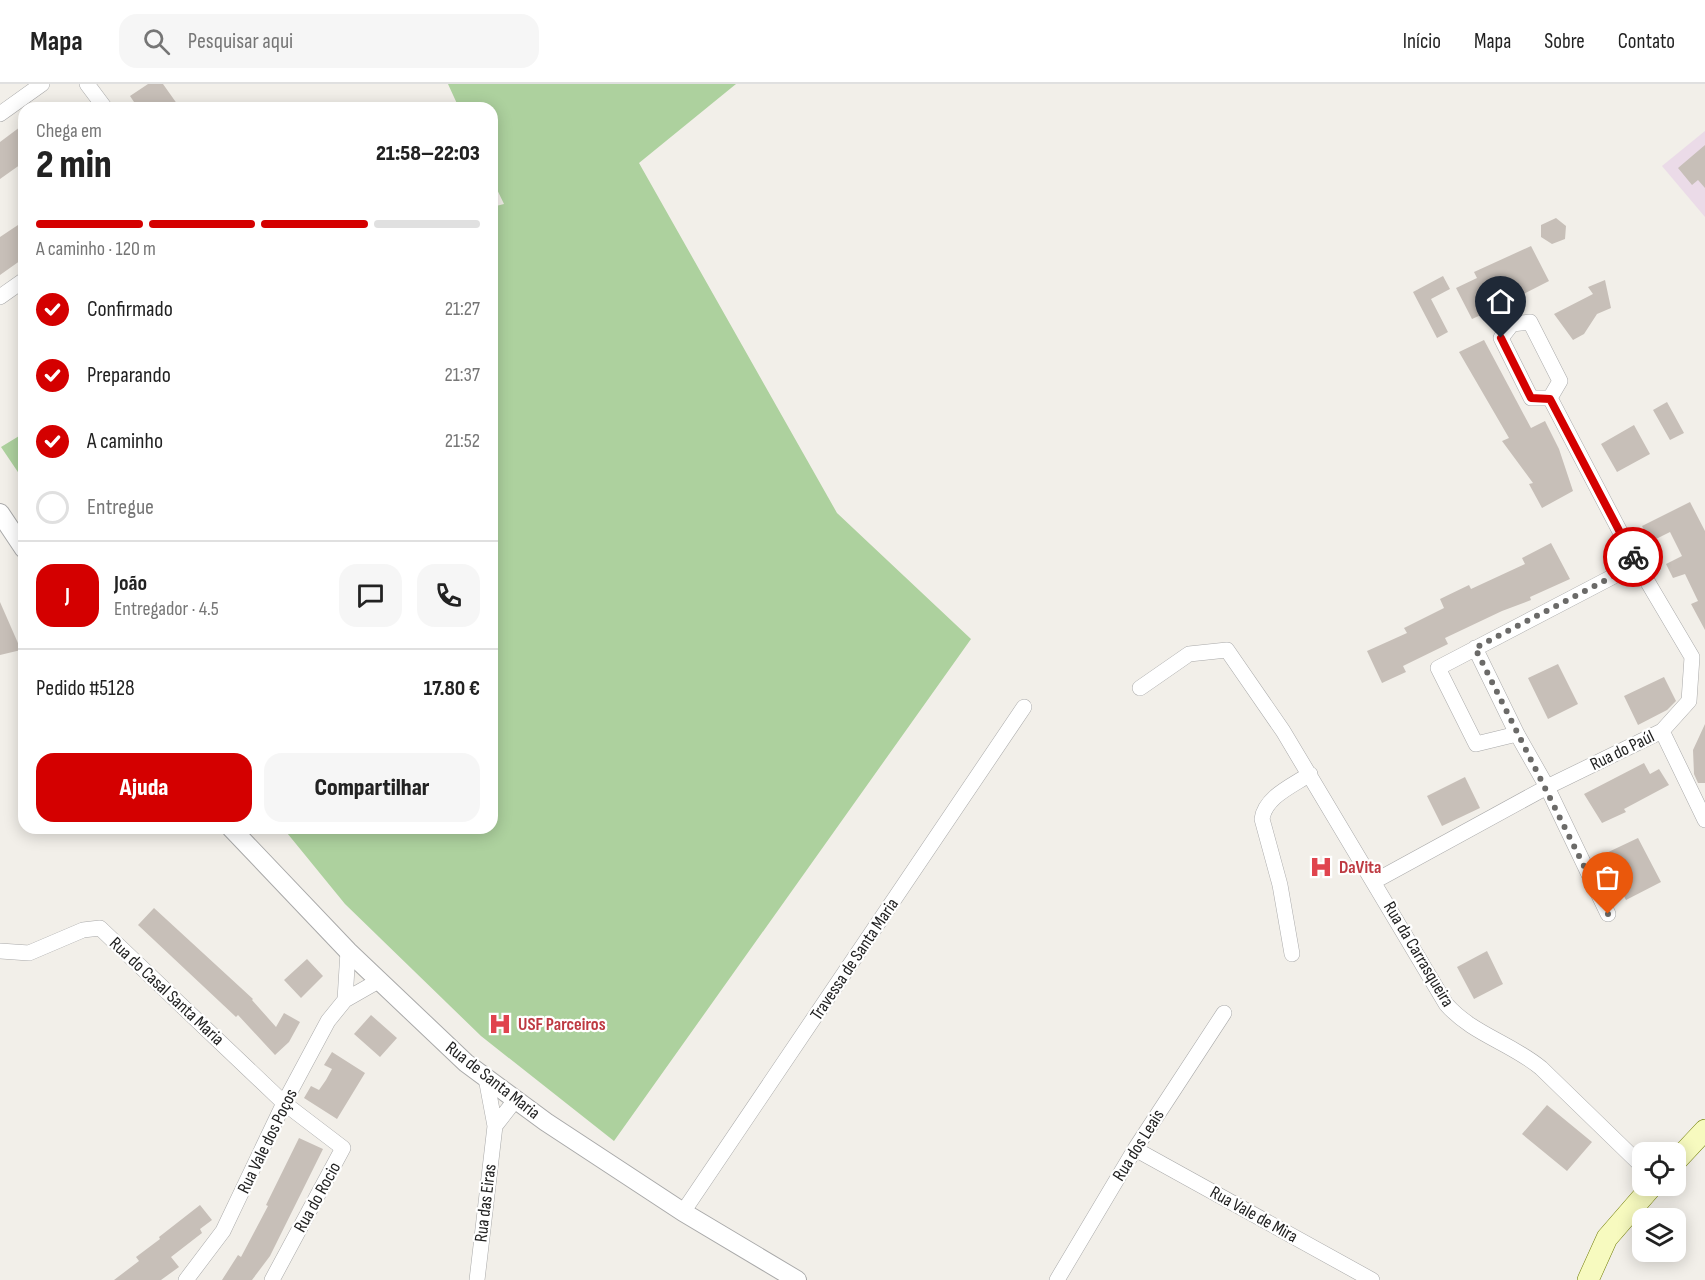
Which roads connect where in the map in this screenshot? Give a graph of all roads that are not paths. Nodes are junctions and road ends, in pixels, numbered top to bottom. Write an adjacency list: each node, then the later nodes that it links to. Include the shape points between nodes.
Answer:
1 (42, 84): 4 (street)
2 (87, 84): 3 (street)
3 (100, 102)
4 (0, 114)
5 (18, 284): 6 (street)
6 (0, 297)
7 (1550, 399): 7 (street, via 1531,398 1501,338 1512,324 1530,322 1560,381); 10 (street, Rua do Paúl)
8 (0, 513): 9 (street)
9 (18, 540)
10 (1637, 564): 11 (street); 14 (street, Rua do Paúl, via 1692,657 1689,701)
11 (1475, 648): 15 (street); 15 (street, via 1438,668 1476,744)
12 (1140, 688): 16 (street, Rua da Carrasqueira, via 1189,654 1227,650)
13 (1024, 707): 37 (street, Travessa de Santa Maria)
14 (1662, 730): 17 (street, Rua do Paúl); 18 (street)
15 (1517, 734): 17 (street)
16 (1310, 774): 20 (street, Rua da Carrasqueira); 24 (street, via 1263,809)
17 (1547, 787): 20 (street, Rua do Paúl); 21 (street)
18 (1705, 820)
19 (237, 834): 23 (street, Rua de Santa Maria)
20 (1375, 881): 35 (street, Rua da Carrasqueira, via 1446,1004 1458,1018 1526,1055)
21 (1608, 914)
22 (0, 951): 30 (street, Rua do Casal Santa Maria, via 29,953 83,930 100,928)
23 (348, 951): 25 (street, Rua de Santa Maria); 26 (street)
24 (1292, 954)
25 (380, 980): 26 (street, Rua Vale dos Poços); 28 (street, Rua de Santa Maria)
26 (345, 1000): 30 (street, Rua Vale dos Poços, via 328,1021)
27 (1224, 1012): 33 (street, Rua dos Leais)
28 (486, 1078): 29 (street, Rua de Santa Maria); 31 (street, Rua das Eiras)
29 (516, 1099): 31 (street); 37 (street, Rua de Santa Maria)
30 (284, 1103): 38 (street, Rua Vale dos Poços, via 223,1231); 39 (street, Rua do Rocio, via 343,1148)
31 (495, 1126): 40 (street, Rua das Eiras)
32 (1705, 1130): 34 (main road)
33 (1134, 1149): 42 (street, Rua dos Leais); 43 (street, Rua Vale de Mira)
34 (1686, 1150)
35 (1632, 1156)
36 (1643, 1196): 44 (main road, via 1607,1238)
37 (683, 1212): 41 (street, Rua de Santa Maria)
38 (186, 1280)
39 (272, 1280)
40 (477, 1280)
41 (796, 1280)
42 (1057, 1280)
43 (1372, 1280)
44 (1588, 1280)

